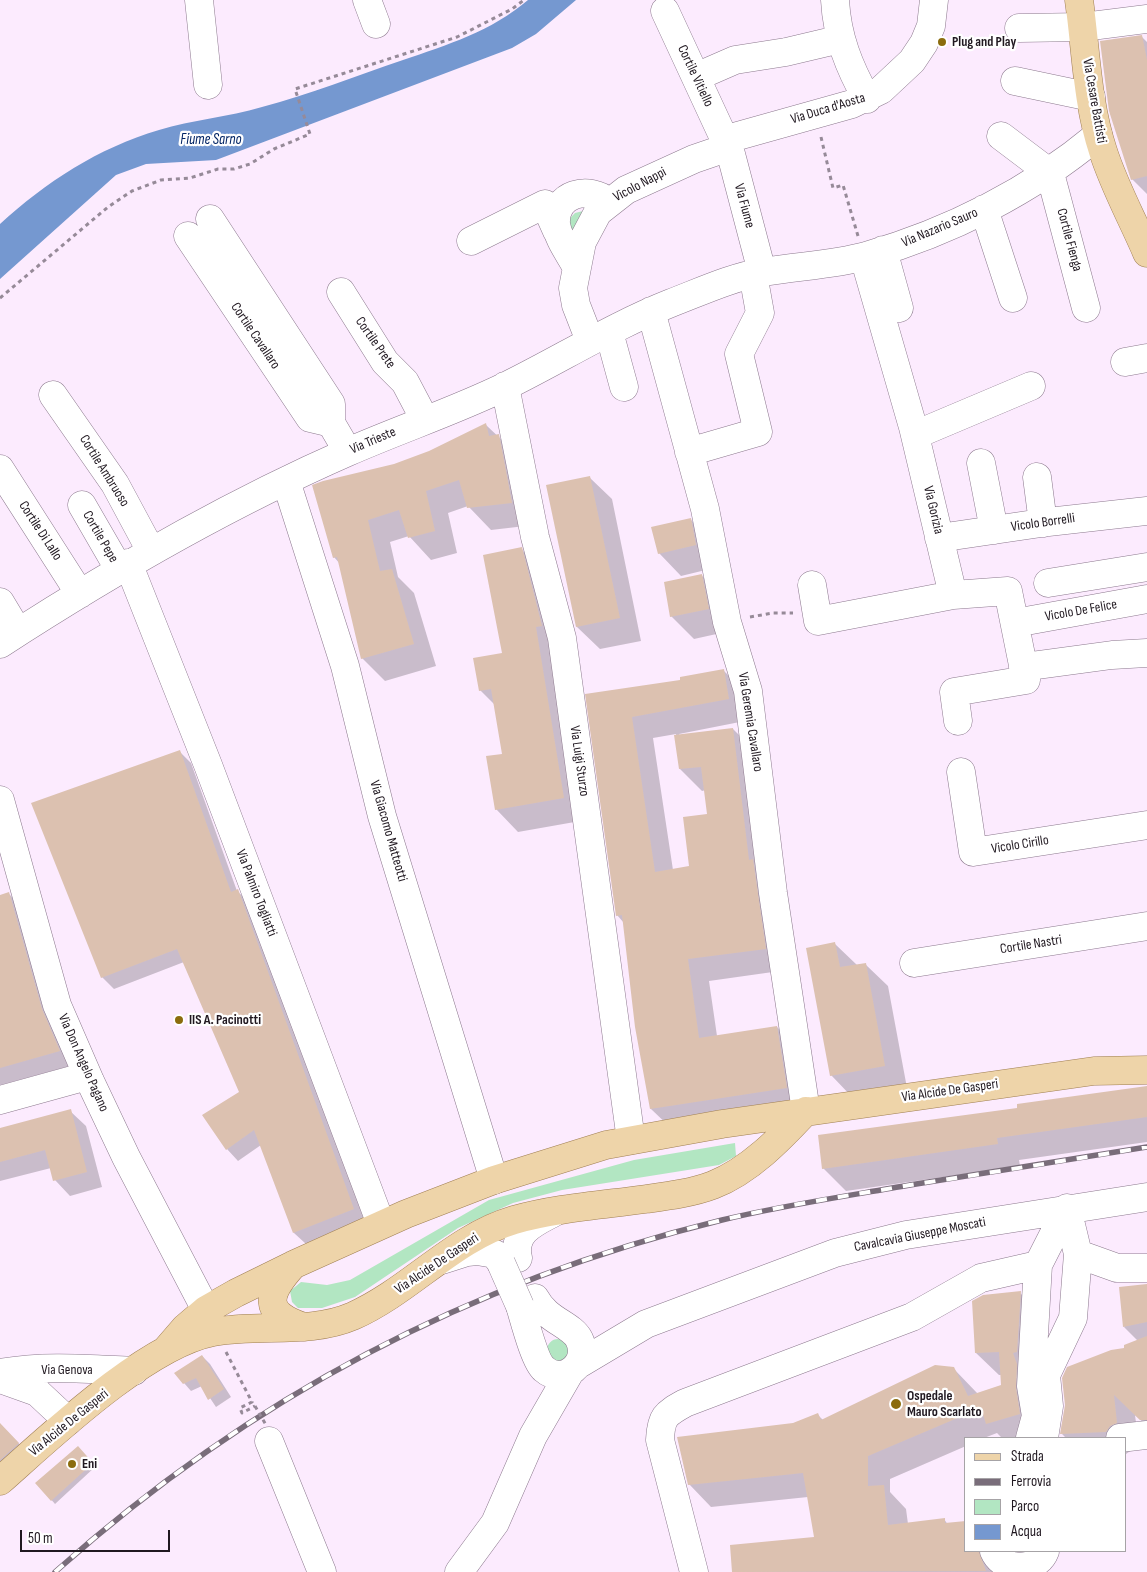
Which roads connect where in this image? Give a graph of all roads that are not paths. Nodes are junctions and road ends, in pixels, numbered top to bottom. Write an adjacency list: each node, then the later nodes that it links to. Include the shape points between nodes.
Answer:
1 (199, 0): 12 (street)
2 (835, 0): 9 (street)
3 (934, 0): 14 (street, Via Duca d'Aosta, via 931,26 912,61 896,78)
4 (1079, 0): 7 (main road, Via Cesare Battisti)
5 (665, 11): 10 (street, Cortile Vitiello)
6 (1147, 18): 7 (street)
7 (1083, 27): 8 (street); 13 (main road, Via Cesare Battisti)
8 (1019, 28)
9 (841, 39): 10 (street, via 734,60); 14 (street, via 846,58)
10 (696, 77): 17 (street, Cortile Vitiello)
11 (1014, 81): 13 (street)
12 (208, 85)
13 (1091, 97): 16 (main road, Via Cesare Battisti)
14 (867, 99): 17 (street, Via Duca d'Aosta)
15 (1001, 136): 18 (street)
16 (1098, 136): 18 (street, Via Nazario Sauro); 26 (main road, Via Cesare Battisti)
17 (728, 143): 19 (street, Vicolo Nappi, via 626,190); 28 (street, Via Fiume)
18 (1050, 173): 20 (street, Via Nazario Sauro); 32 (street, Cortile Fienga)
19 (609, 202): 22 (street, via 591,192 573,195 558,210); 27 (street, Vicolo Nappi, via 598,212 587,232)
20 (984, 209): 25 (street, Via Nazario Sauro, via 922,237); 30 (street)
21 (210, 219): 40 (street, Cortile Cavallaro, via 331,404)
22 (557, 230): 24 (street, via 545,204); 27 (street)
23 (188, 236): 40 (street, Cortile Cavallaro, via 310,418)
24 (471, 241)
25 (873, 253): 28 (street, Via Nazario Sauro); 31 (street); 41 (street, Via Gorizia)
26 (1147, 253)
27 (576, 266): 34 (street, Vicolo Nappi, via 573,288 576,304)
28 (757, 273): 33 (street, Via Trieste); 43 (street, Via Fiume, via 760,313 739,354 758,432)
29 (341, 292): 39 (street, Cortile Prete, via 385,362 405,382)
30 (1013, 298)
31 (899, 308)
32 (1086, 308)
33 (651, 311): 34 (street, Via Trieste); 43 (street, Via Geremia Cavallaro)
34 (600, 336): 35 (street, Via Trieste); 36 (street, Vicolo Nappi)
35 (505, 386): 39 (street, Via Trieste); 78 (street, Via Luigi Sturzo, via 535,537 562,638)
36 (624, 386)
37 (1031, 386): 41 (street)
38 (53, 394): 53 (street, Cortile Ambruoso, via 115,484)
39 (425, 420): 42 (street, Via Trieste)
40 (332, 423): 42 (street, Cortile Cavallaro)
41 (915, 435): 52 (street, Via Gorizia)
42 (348, 452): 47 (street, Via Trieste)
43 (689, 452): 76 (street, Via Geremia Cavallaro, via 705,510 727,622 748,691 773,894)
44 (981, 463): 51 (street)
45 (0, 469): 57 (street, Cortile Di Lallo)
46 (1037, 477): 50 (street)
47 (286, 481): 53 (street, Via Trieste); 80 (street, Via Giacomo Matteotti, via 345,666 385,825)
48 (82, 505): 53 (street, Cortile Pepe)
49 (1147, 511): 50 (street, Vicolo Borrelli)
50 (1043, 523): 51 (street, Vicolo Borrelli)
51 (994, 530): 52 (street, Vicolo Borrelli)
52 (939, 538): 58 (street, Via Gorizia)
53 (133, 561): 57 (street, Via Trieste); 84 (street, Via Palmiro Togliatti)
54 (1147, 567): 55 (street)
55 (1048, 584)
56 (812, 585): 58 (street, via 818,621)
57 (80, 594): 62 (street, Via Trieste)
58 (953, 595): 61 (street, via 1008,591)
59 (1147, 599): 61 (street, Vicolo De Felice)
60 (0, 602): 62 (street)
61 (1015, 623): 64 (street)
62 (9, 638)
63 (1147, 654): 64 (street, via 1112,655)
64 (1023, 667): 65 (street, via 1026,680 954,692)
65 (958, 721)
66 (961, 772): 68 (street, Vicolo Cirillo, via 972,852)
67 (0, 800): 74 (street, Via Don Angelo Pagano, via 57,1005)
68 (1147, 825)
69 (1147, 926): 70 (street, Cortile Nastri)
70 (914, 963)
71 (1147, 1055): 73 (main road, Via Alcide De Gasperi)
72 (1147, 1070): 73 (main road, Via Alcide De Gasperi)
73 (1094, 1071): 76 (main road, Via Alcide De Gasperi)
74 (87, 1076): 75 (street); 92 (street, Via Don Angelo Pagano)
75 (0, 1100)
76 (806, 1111): 77 (main road, Via Alcide De Gasperi); 79 (main road, Via Alcide De Gasperi, via 783,1135)
77 (722, 1124): 78 (main road, Via Alcide De Gasperi); 79 (main road, via 735,1127 749,1140 747,1158)
78 (631, 1140): 80 (main road, Via Alcide De Gasperi)
79 (737, 1172): 83 (main road, Via Alcide De Gasperi, via 714,1185 689,1192)
80 (494, 1180): 84 (main road, Via Alcide De Gasperi)
81 (1147, 1197): 82 (street, Cavalcavia Giuseppe Moscati)
82 (1068, 1208): 85 (street); 89 (street); 93 (street, Cavalcavia Giuseppe Moscati, via 871,1243 835,1253)
83 (555, 1211): 86 (street, via 522,1232); 87 (main road, Via Alcide De Gasperi, via 514,1220 472,1237)
84 (381, 1224): 88 (main road, Via Alcide De Gasperi)
85 (1078, 1254): 90 (street, via 1117,1268); 107 (street, via 1073,1318 1046,1375 1049,1406)
86 (510, 1260): 87 (street, via 478,1251 456,1254); 91 (street, Cavalcavia Giuseppe Moscati)
87 (438, 1262): 94 (main road, Via Alcide De Gasperi, via 407,1285 351,1317)
88 (295, 1264): 92 (main road, Via Alcide De Gasperi); 94 (main road, via 274,1288 272,1304 279,1316)
89 (1038, 1265): 106 (street, via 1031,1386 1036,1416); 115 (street, via 981,1278 912,1317 685,1403 667,1413 661,1424 660,1440)
90 (1147, 1268)
91 (527, 1302): 95 (street, Cavalcavia Giuseppe Moscati); 97 (street, Cavalcavia Giuseppe Moscati)
92 (206, 1310): 96 (main road, Via Alcide De Gasperi)
93 (646, 1324): 95 (street, Cavalcavia Giuseppe Moscati, via 603,1329); 98 (street, Cavalcavia Giuseppe Moscati)
94 (305, 1327): 96 (main road, Via Alcide De Gasperi, via 212,1332)
95 (565, 1327): 98 (street, Cavalcavia Giuseppe Moscati, via 579,1340 582,1348)
96 (166, 1350): 99 (main road, Via Alcide De Gasperi)
97 (538, 1363): 98 (street, via 545,1371 560,1374); 105 (street, Cavalcavia Giuseppe Moscati, via 539,1397)
98 (575, 1368): 105 (street, Cavalcavia Giuseppe Moscati)
99 (134, 1371): 100 (street, Via Genova, via 76,1368); 102 (main road, Via Alcide De Gasperi)
100 (0, 1373)
101 (0, 1379): 102 (street, Via Genova, via 37,1392)
102 (68, 1422): 109 (main road, Via Alcide De Gasperi)
103 (267, 1433): 113 (street)
104 (1147, 1435): 108 (street)
105 (533, 1436): 114 (street, Cavalcavia Giuseppe Moscati, via 495,1523)
106 (1030, 1437)
107 (1044, 1437)
108 (1127, 1437)
109 (0, 1481)
110 (994, 1552): 111 (street, via 1006,1566 1022,1570 1038,1563)
111 (1044, 1552)
112 (1058, 1552): 116 (street)
113 (322, 1572)
114 (459, 1572)
115 (694, 1572)
116 (1053, 1572)

